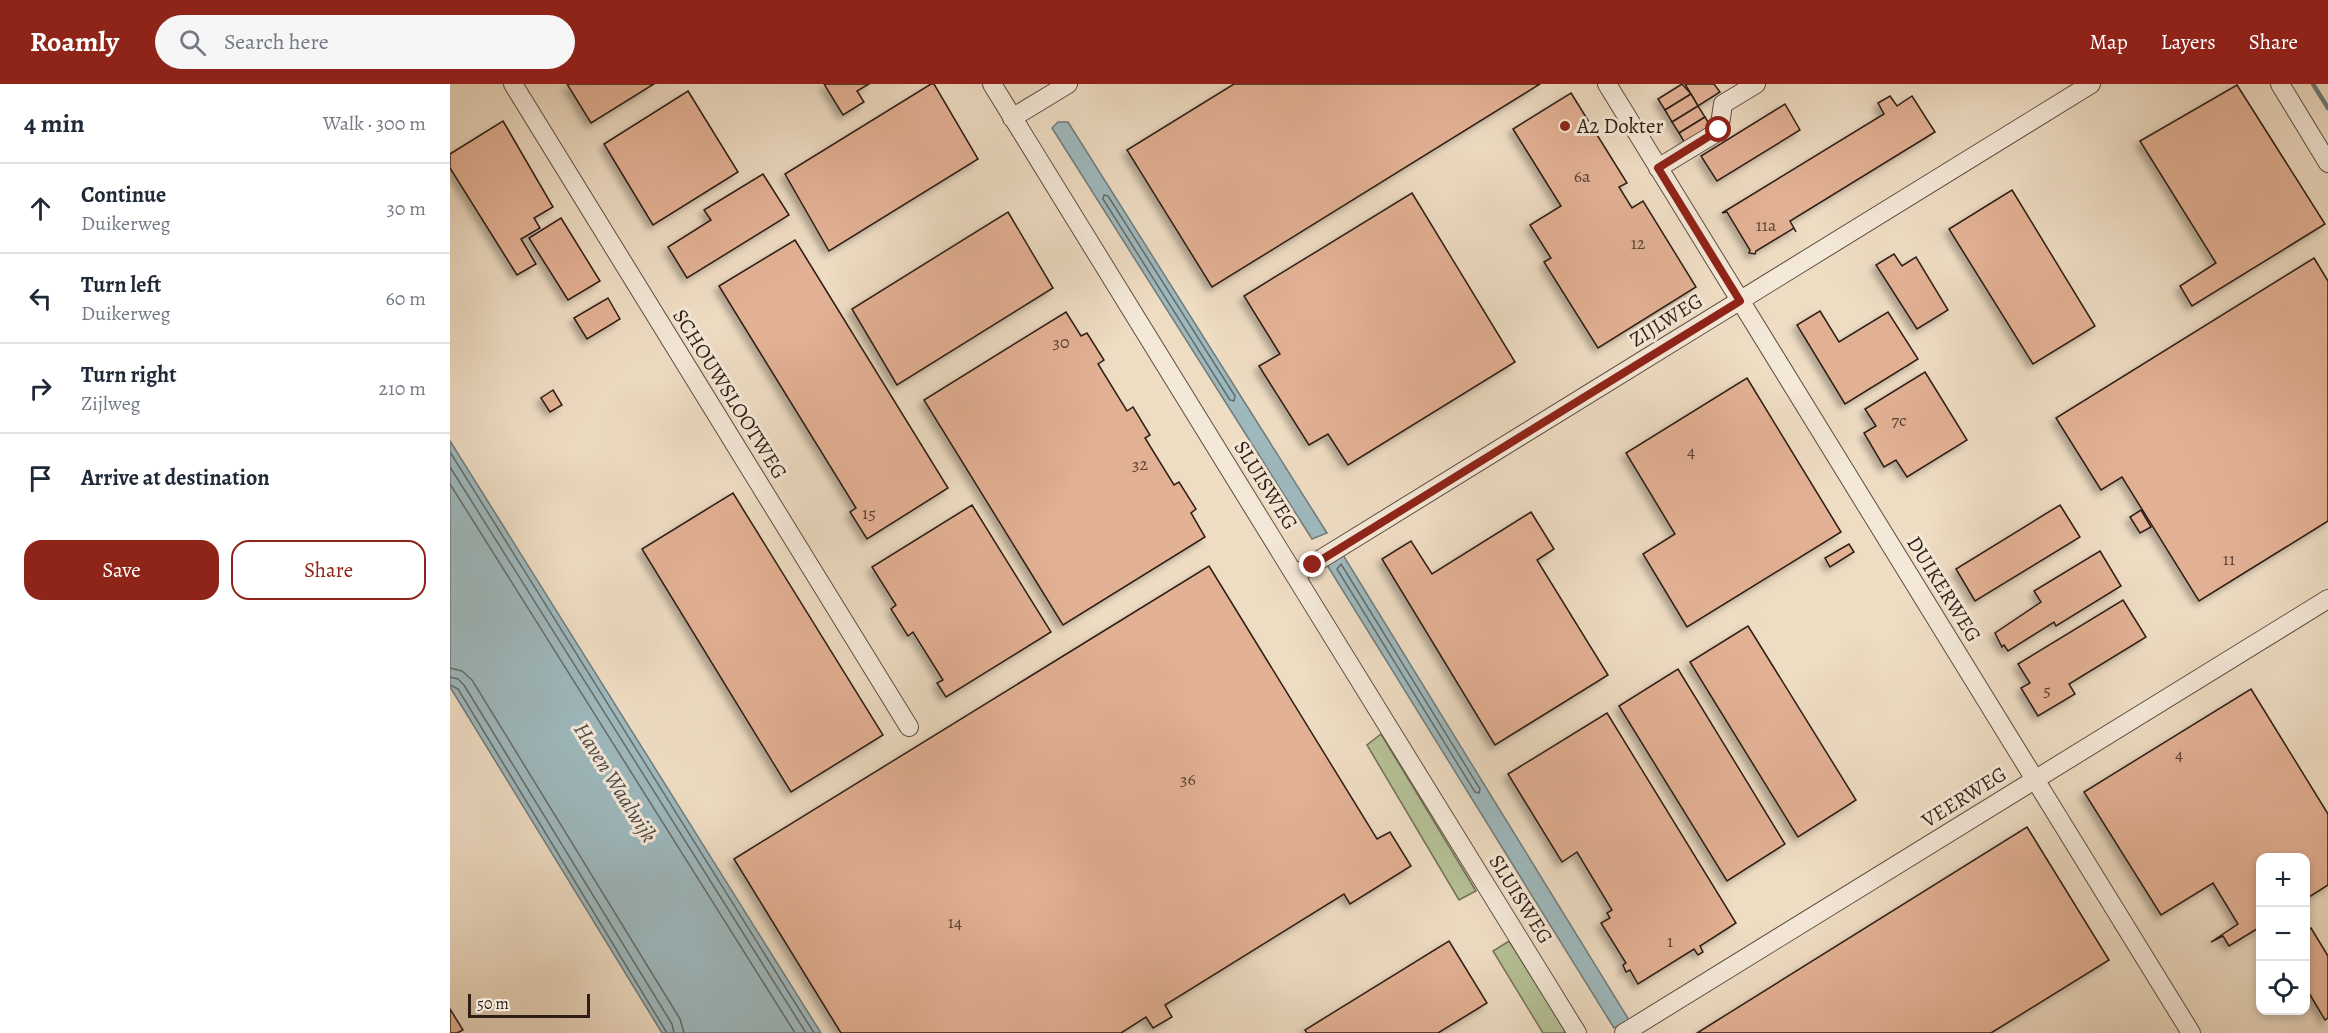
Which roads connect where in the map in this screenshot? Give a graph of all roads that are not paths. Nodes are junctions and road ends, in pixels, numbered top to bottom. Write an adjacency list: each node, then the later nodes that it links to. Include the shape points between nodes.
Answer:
1 (513, 84): 14 (street, SCHOUWSLOOTWEG)
2 (992, 84): 8 (street, SLUISWEG)
3 (1068, 84): 8 (street)
4 (1607, 84): 10 (street, DUIKERWEG)
5 (1756, 84): 10 (street, via 1723,104 1719,130)
6 (2091, 84): 11 (street, ZIJLWEG)
7 (2280, 84): 9 (street)
8 (1012, 118): 12 (street, SLUISWEG)
9 (2328, 163)
10 (1658, 168): 11 (street, DUIKERWEG)
11 (1740, 301): 12 (street, ZIJLWEG); 15 (street, DUIKERWEG)
12 (1295, 575): 16 (street, SLUISWEG)
13 (2328, 599): 15 (street, VEERWEG)
14 (909, 727)
15 (2035, 780): 17 (street, VEERWEG); 18 (street, DUIKERWEG)
16 (1577, 1033)
17 (1624, 1033)
18 (2191, 1033)

